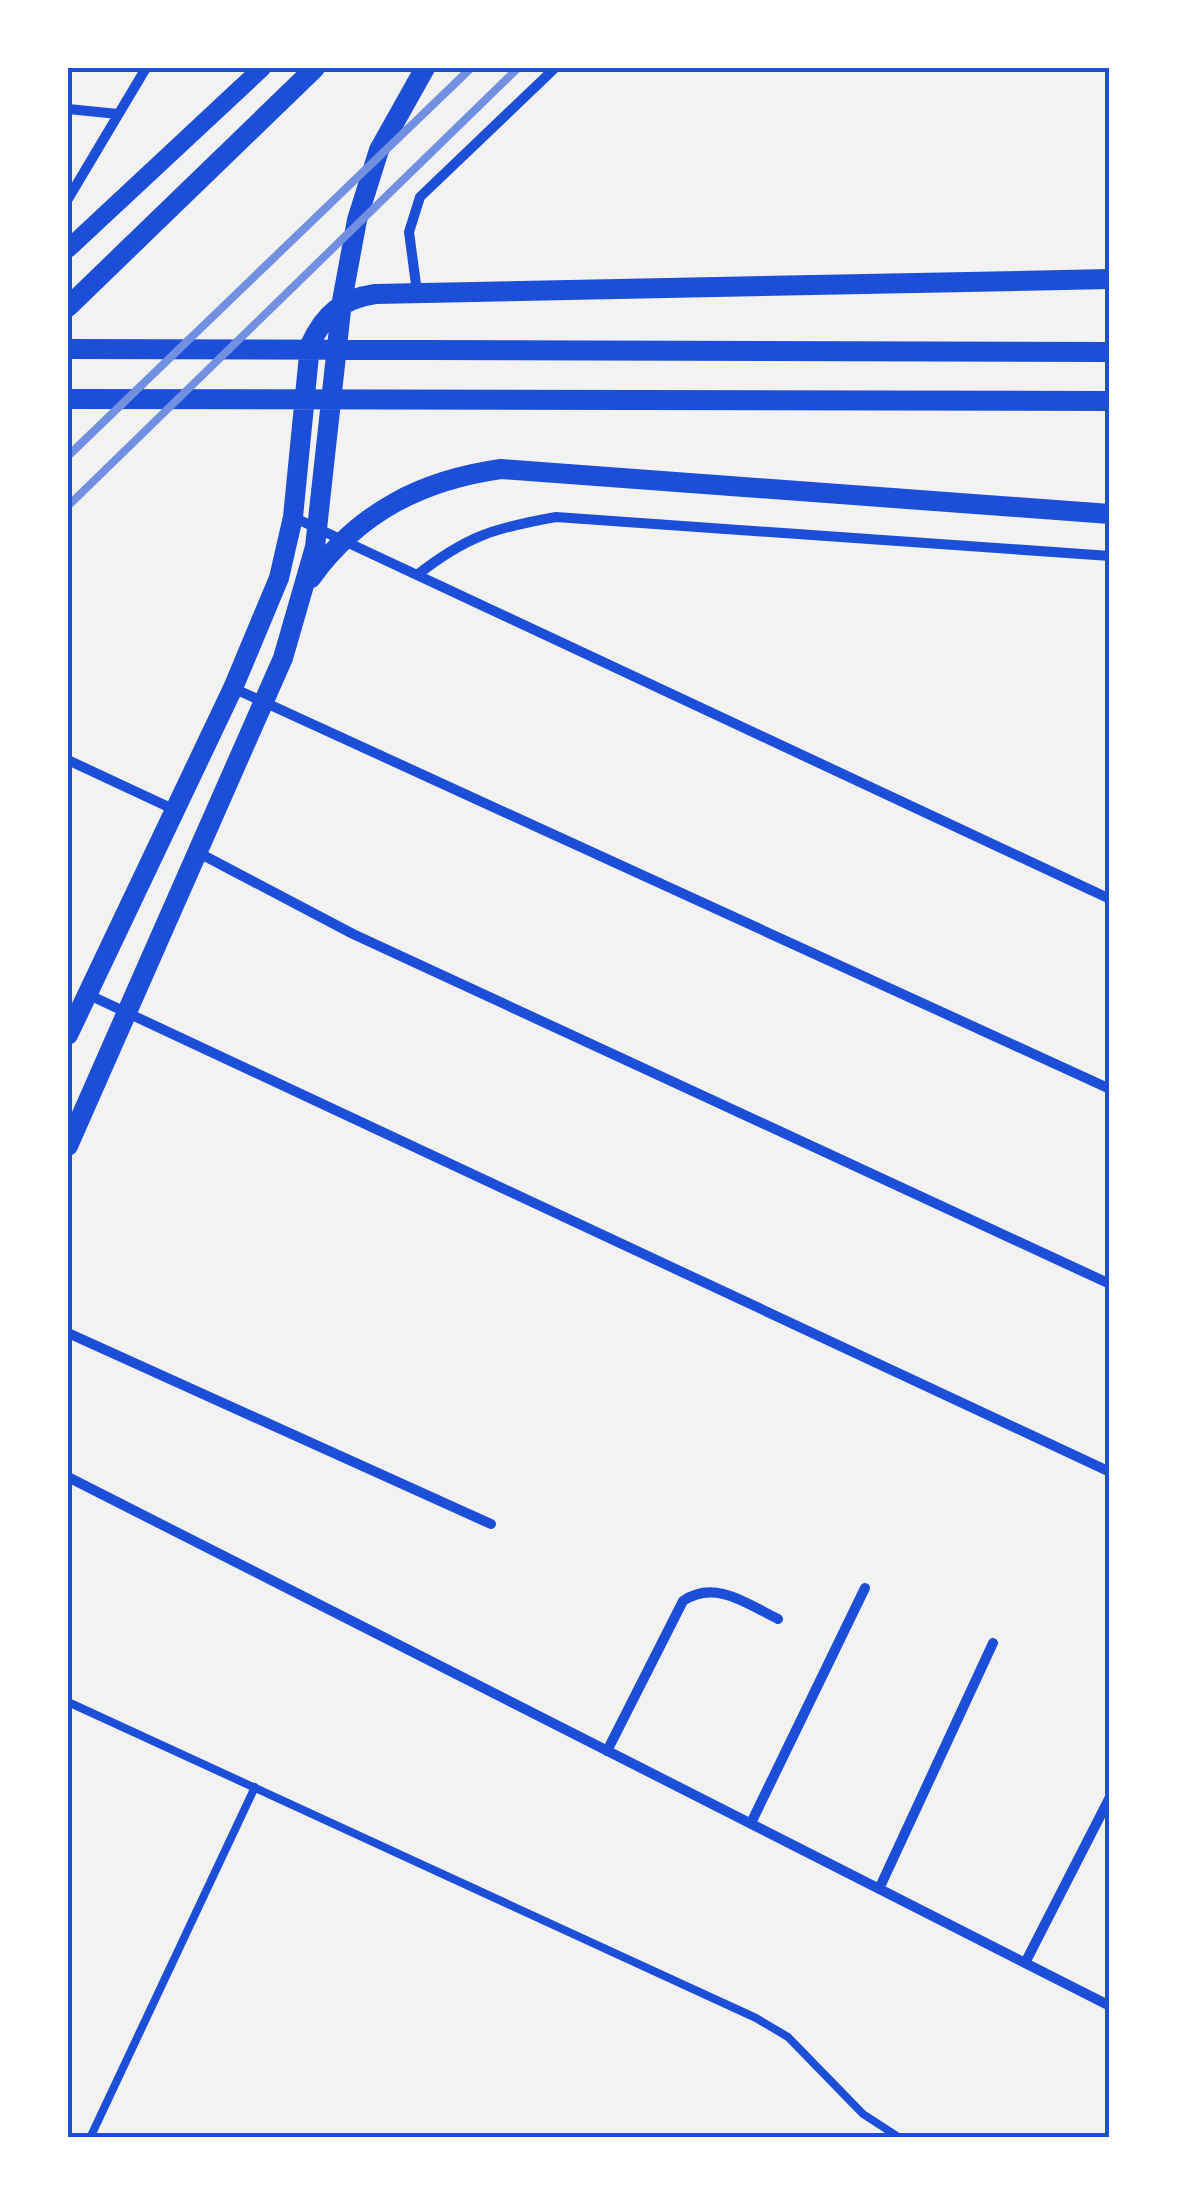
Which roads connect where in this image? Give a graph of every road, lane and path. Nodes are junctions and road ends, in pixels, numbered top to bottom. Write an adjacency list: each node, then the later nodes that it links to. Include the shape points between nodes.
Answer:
1 (146, 68): 7 (street)
2 (262, 68): 9 (street)
3 (315, 68): 12 (main road)
4 (424, 68): 21 (main road, via 379,150 357,220 315,547)
5 (555, 68): 11 (street, via 420,196 409,232)
6 (68, 109): 7 (street)
7 (118, 114): 8 (street)
8 (68, 199)
9 (68, 249)
10 (1110, 279): 11 (main road)
11 (417, 292): 18 (main road, via 358,296 318,328 308,362)
12 (68, 307)
13 (68, 349): 14 (main road)
14 (1110, 352)
15 (68, 399): 16 (main road)
16 (1110, 400)
17 (1110, 514): 21 (main road, via 501,468 424,486 388,504 356,528)
18 (293, 518): 20 (street); 22 (main road, via 279,578)
19 (1110, 556): 20 (street, via 556,518 504,526 456,544)
20 (417, 576): 26 (street)
21 (304, 588): 25 (main road, via 262,712)
22 (232, 688): 24 (main road); 29 (street)
23 (70, 761): 24 (street)
24 (175, 810): 27 (main road)
25 (199, 853): 30 (main road); 31 (street, via 353,934)
26 (1110, 899)
27 (87, 994): 28 (main road); 33 (street)
28 (68, 1036)
29 (1110, 1089)
30 (68, 1146)
31 (1110, 1284)
32 (68, 1333): 35 (street)
33 (1110, 1472)
34 (68, 1477): 40 (street)
35 (491, 1524)
36 (865, 1588): 43 (street)
37 (778, 1619): 40 (street, via 723,1592 695,1592 683,1601)
38 (993, 1643): 44 (street)
39 (68, 1702): 41 (lane)
40 (607, 1751): 43 (street)
41 (255, 1787): 47 (lane); 48 (lane, via 756,2018 788,2036 863,2114)
42 (1110, 1797): 45 (street)
43 (751, 1822): 44 (street)
44 (879, 1889): 45 (street)
45 (1025, 1964): 46 (street)
46 (1110, 2006)
47 (90, 2138)
48 (900, 2138)

